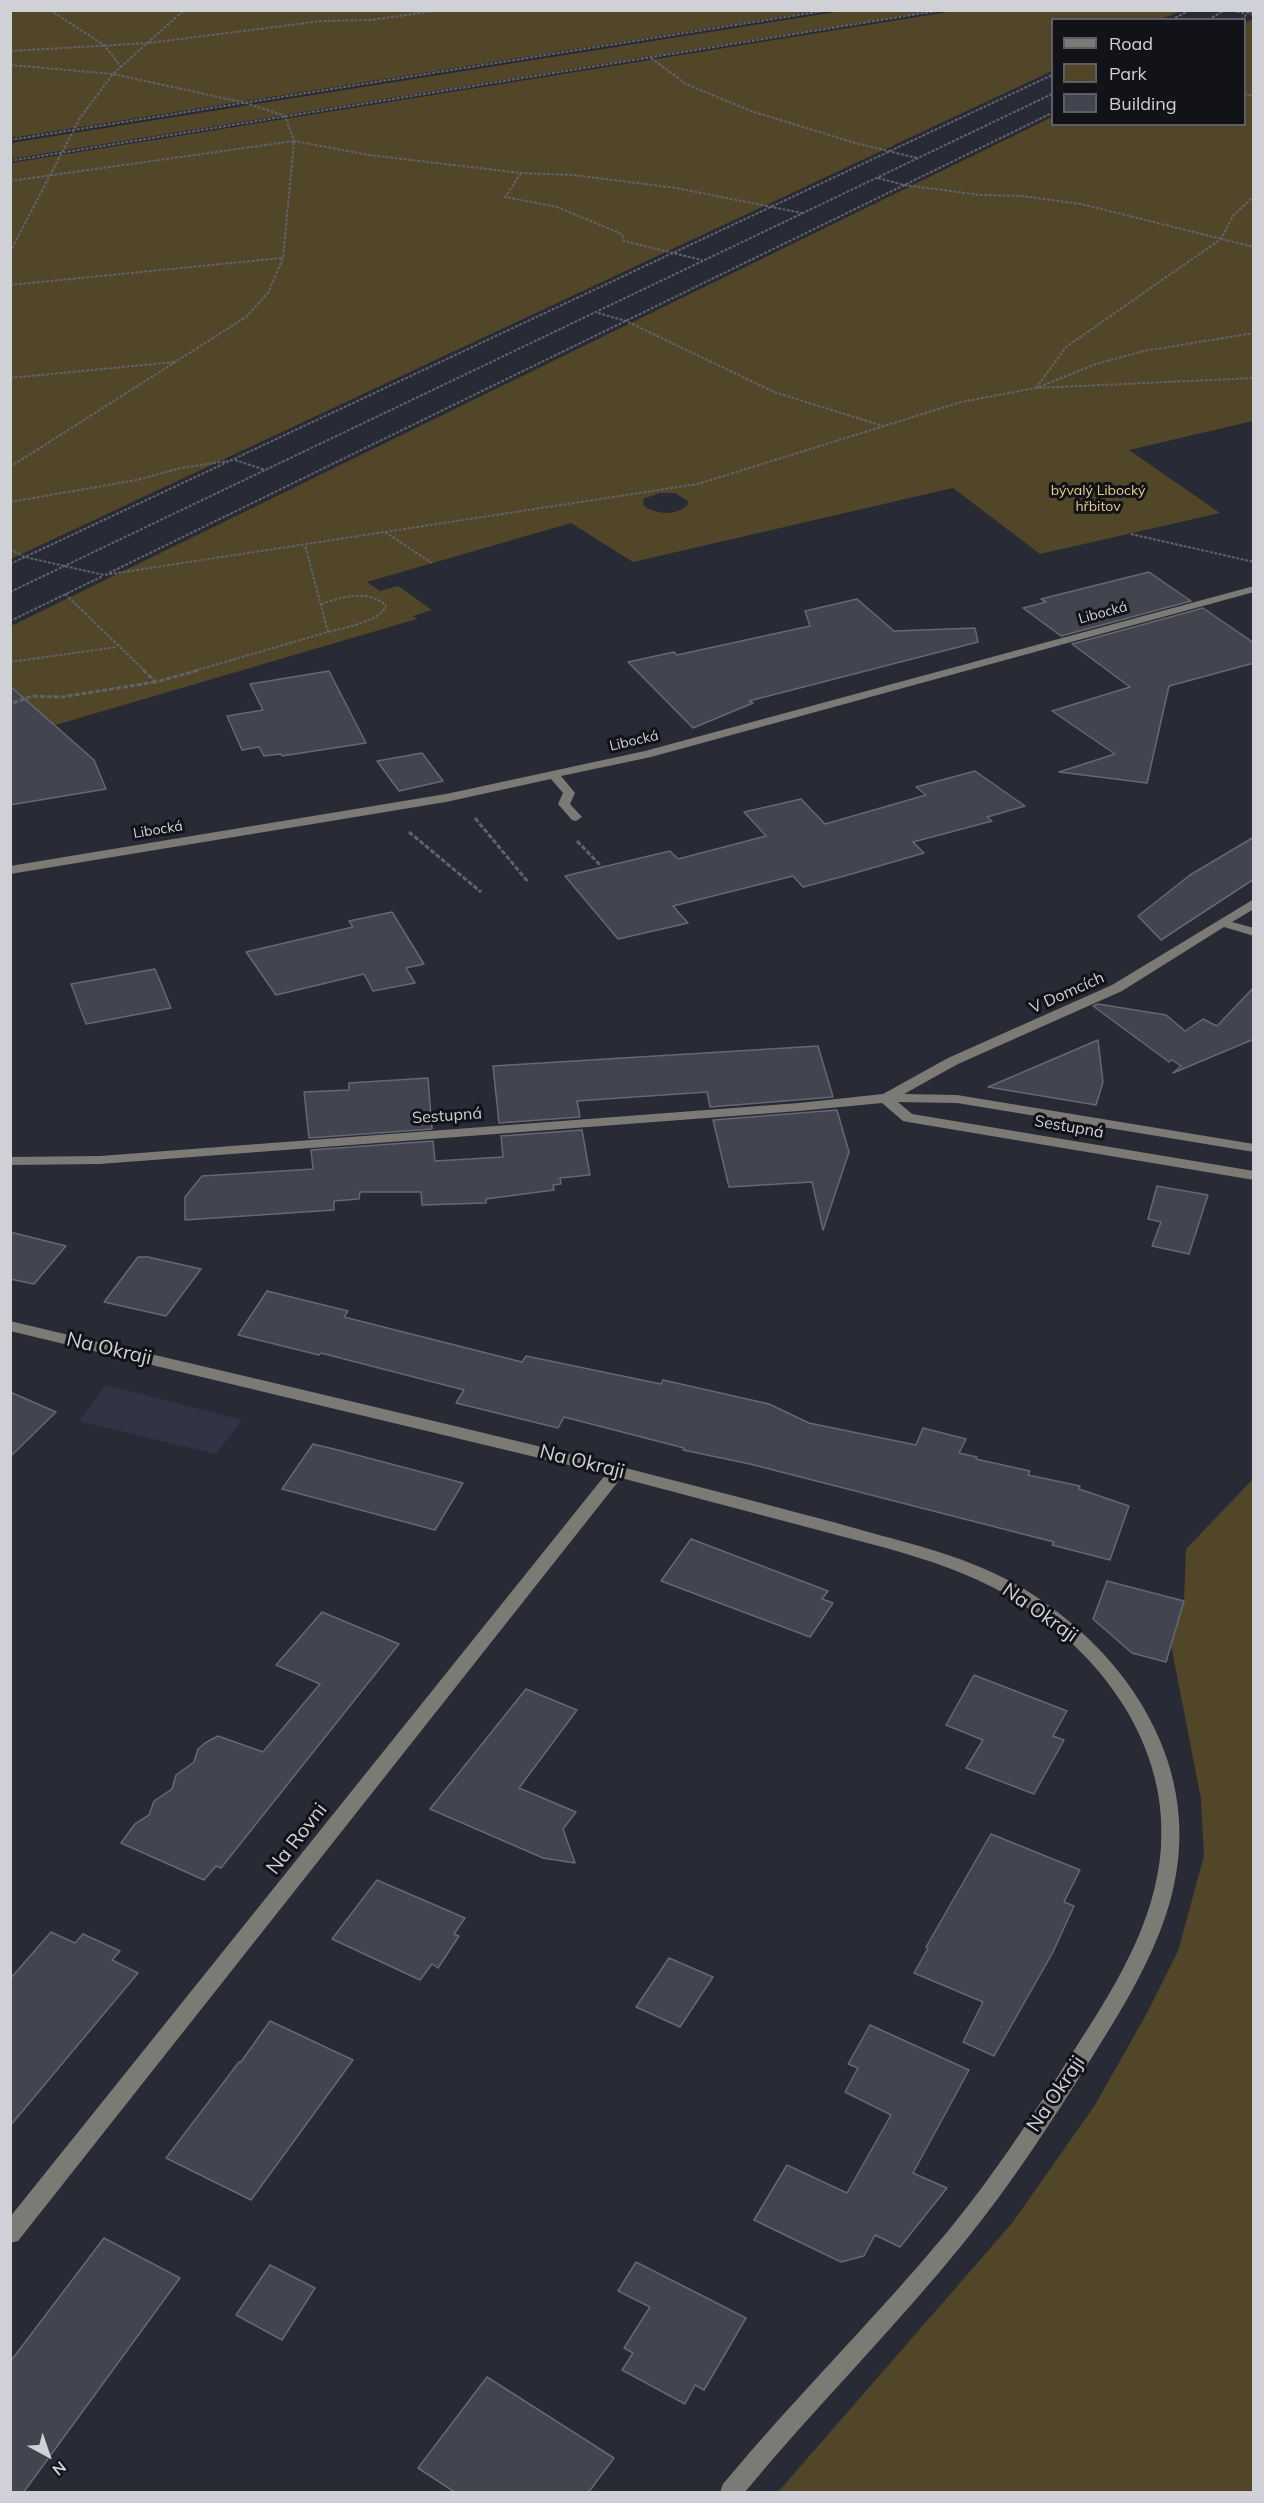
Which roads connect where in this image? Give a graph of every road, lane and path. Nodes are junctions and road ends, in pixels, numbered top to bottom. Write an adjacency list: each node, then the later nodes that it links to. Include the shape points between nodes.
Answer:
1 (50, 10): 15 (path)
2 (184, 10): 14 (path)
3 (441, 10): 14 (path)
4 (830, 10): 23 (path)
5 (944, 10): 17 (path)
6 (1190, 10): 11 (path)
7 (1227, 10): 9 (path); 12 (path)
8 (1254, 11): 9 (path)
9 (1249, 12): 10 (path); 13 (path)
10 (1254, 15)
11 (1175, 18)
12 (1212, 18)
13 (1243, 18)
14 (149, 43): 15 (path); 19 (path)
15 (104, 45): 16 (path); 19 (path)
16 (10, 51)
17 (650, 58): 25 (path); 29 (path, via 686,84 751,111)
18 (10, 65): 20 (path)
19 (122, 67): 20 (path)
20 (113, 74): 23 (path); 26 (path)
21 (1051, 76): 29 (path)
22 (1051, 95): 31 (path)
23 (246, 103): 25 (path); 26 (path)
24 (1051, 114): 37 (path)
25 (285, 116): 28 (path); 30 (path)
26 (74, 130): 27 (path); 30 (path)
27 (10, 140)
28 (294, 141): 33 (path, via 369,155); 34 (path); 45 (path)
29 (889, 151): 31 (path); 39 (path)
30 (62, 152): 32 (path); 34 (path)
31 (917, 158): 35 (path)
32 (10, 160)
33 (522, 173): 39 (path, via 676,188); 44 (path, via 506,197 557,207 622,234 624,241)
34 (50, 174): 36 (path); 43 (path)
35 (877, 178): 37 (path); 40 (path)
36 (10, 181)
37 (904, 185): 41 (path, via 1081,204); 49 (path)
38 (1254, 196): 41 (path, via 1233,216)
39 (774, 205): 40 (path); 44 (path)
40 (803, 213): 46 (path)
41 (1221, 239): 42 (path); 54 (path, via 1065,347)
42 (1254, 246)
43 (10, 252)
44 (673, 253): 46 (path); 56 (path)
45 (283, 258): 47 (path); 51 (path, via 268,293 246,317)
46 (704, 261): 48 (path)
47 (10, 285)
48 (597, 312): 49 (path); 58 (path)
49 (626, 321): 55 (path, via 774,392); 69 (path)
50 (1254, 333): 54 (path, via 1144,351 1096,364)
51 (175, 362): 52 (path); 57 (path)
52 (10, 378)
53 (1254, 378): 54 (path)
54 (1036, 388): 55 (path, via 961,402)
55 (884, 426): 60 (path, via 698,484)
56 (234, 460): 58 (path); 59 (path); 64 (path)
57 (10, 467)
58 (265, 470): 68 (path)
59 (10, 502)
60 (384, 532): 62 (path); 66 (path)
61 (1131, 534): 65 (path)
62 (305, 545): 69 (path); 73 (path)
63 (10, 549): 64 (path)
64 (25, 557): 67 (path); 68 (path)
65 (1254, 561)
66 (432, 563)
67 (10, 564)
68 (63, 567): 69 (path); 71 (path)
69 (104, 575): 72 (path)
70 (1254, 589): 80 (street, Libocká, via 647,754)
71 (10, 592)
72 (65, 594): 74 (path); 76 (path)
73 (321, 604): 75 (path); 75 (path, via 358,595 381,599 386,605 378,617)
74 (10, 621)
75 (328, 632): 78 (path)
76 (118, 646): 77 (path); 78 (path)
77 (10, 662)
78 (156, 682): 79 (path, via 62,697 32,696)
79 (13, 703)
80 (552, 774): 82 (street, via 569,793 564,804); 84 (street, Libocká, via 446,798)
81 (472, 814): 85 (path)
82 (576, 817)
83 (409, 831): 86 (path)
84 (10, 870)
85 (528, 882)
86 (481, 892)
87 (1254, 903): 88 (street, V Domcích)
88 (1222, 923): 89 (street); 90 (street, V Domcích, via 1117,988 953,1061)
89 (1254, 932)
90 (885, 1098): 91 (street, Sestupná, via 957,1099); 92 (street, Sestupná, via 100,1160); 93 (street, Sestupná, via 908,1118)
91 (1254, 1148)
92 (10, 1161)
93 (1254, 1176)
94 (10, 1326): 95 (street, Na Okraji)
95 (618, 1471): 96 (street, Na Rovni); 97 (street, Na Okraji, via 903,1548 977,1572 1022,1596 1096,1654 1123,1688 1146,1728 1164,1773 1172,1811 1171,1855 1147,1941 1118,2000 1054,2100 941,2254 778,2433)
96 (10, 2234)
97 (731, 2493)

